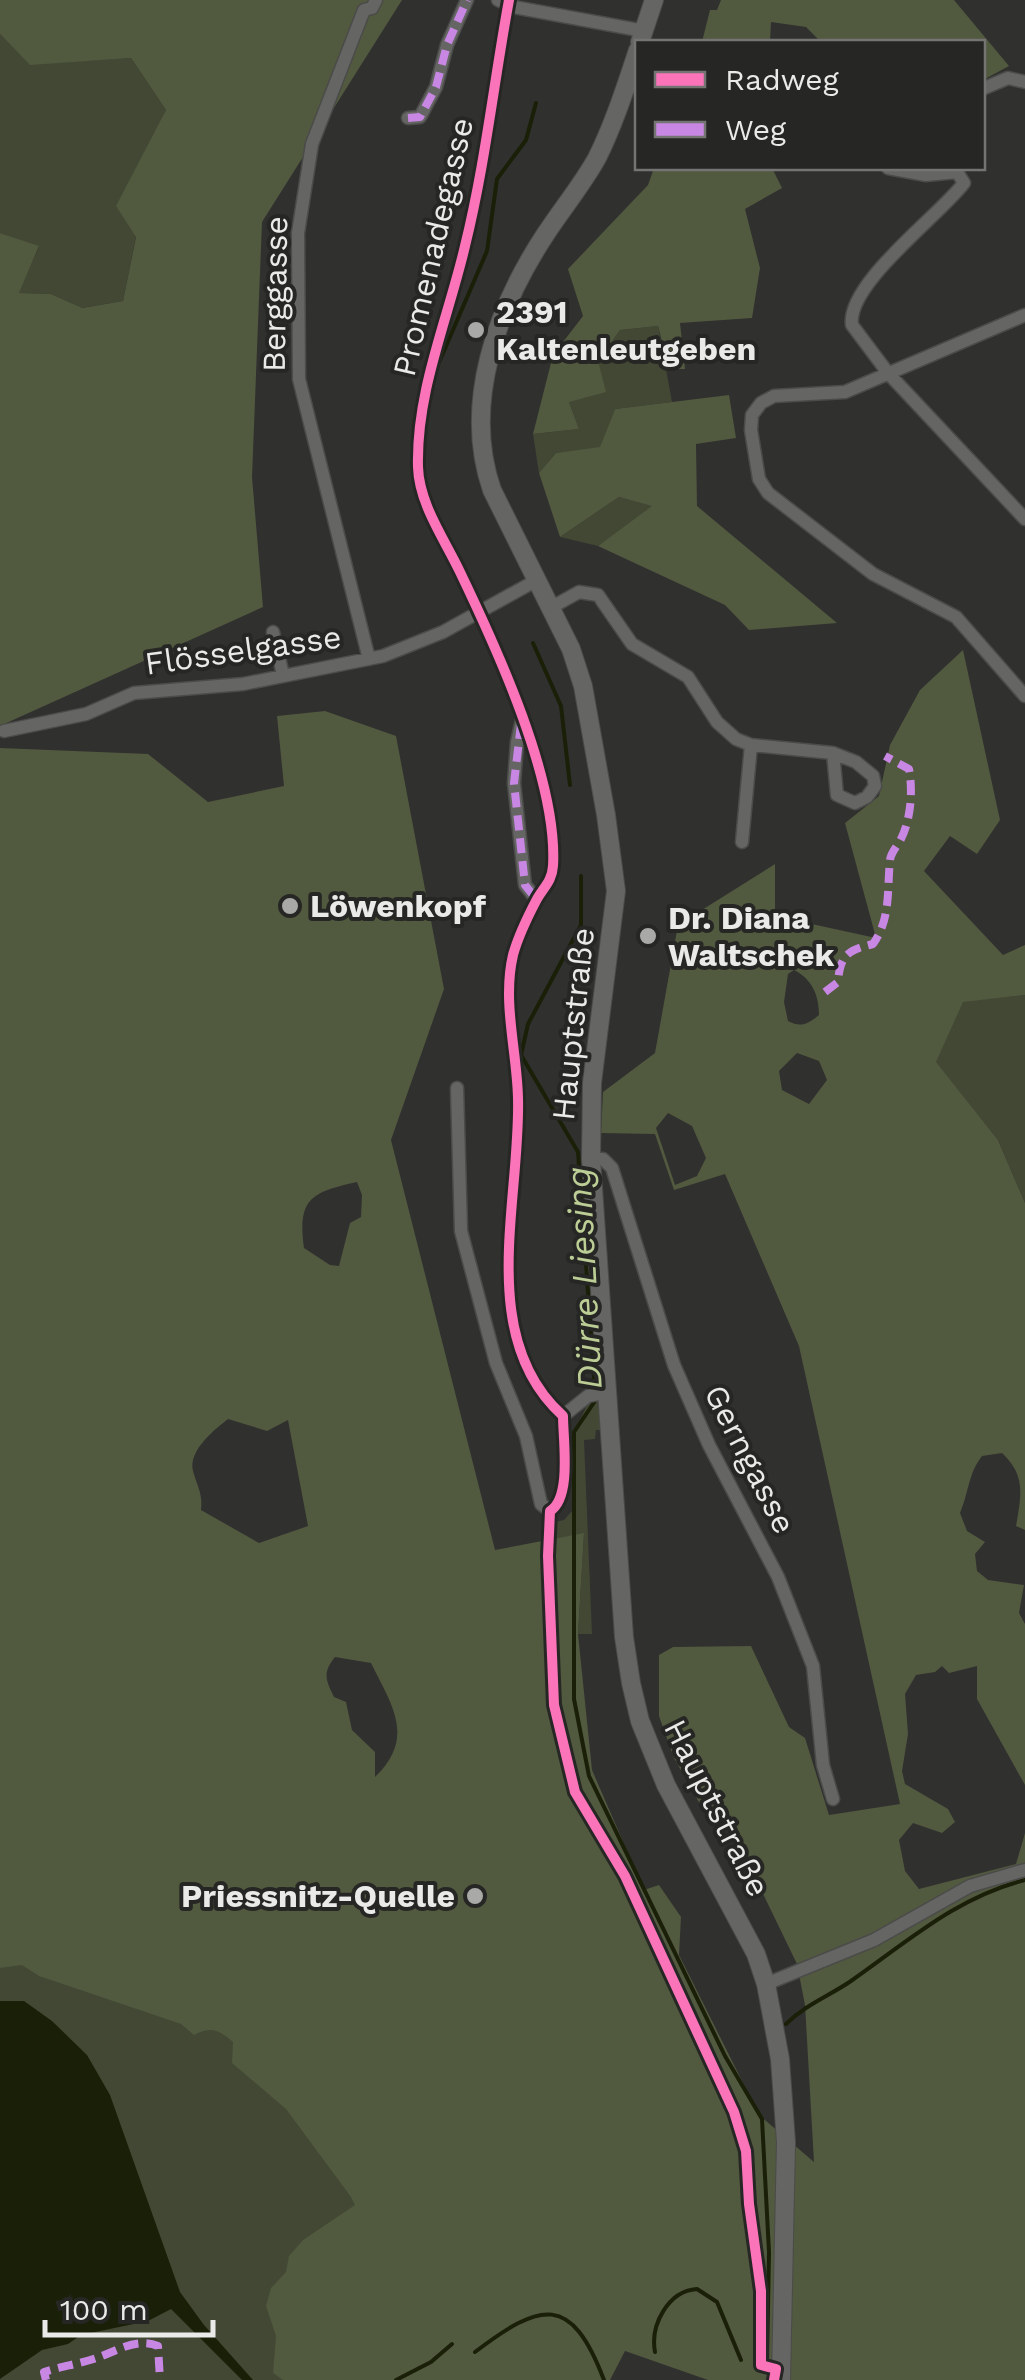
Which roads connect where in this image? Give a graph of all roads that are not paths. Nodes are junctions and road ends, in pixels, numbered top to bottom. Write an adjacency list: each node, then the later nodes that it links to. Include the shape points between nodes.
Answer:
1 (376, 0): 5 (street, Berggasse, via 372,8)
2 (467, 0): 10 (street, via 428,108)
3 (654, 0): 6 (main road)
4 (505, 2): 6 (street); 18 (street, Promenadegasse, via 466,245 429,370 418,458 424,497)
5 (363, 5): 20 (street, Berggasse, via 312,144 298,233 299,379)
6 (642, 37)
7 (634, 71): 16 (main road, Hauptstraße, via 596,160 519,279 484,377 485,470)
8 (1025, 82): 9 (street, via 1008,78)
9 (985, 89)
10 (408, 118)
11 (899, 170): 12 (street)
12 (962, 171): 14 (street, via 962,186 920,224 852,311 854,328)
13 (1025, 314): 14 (street)
14 (888, 373): 15 (street); 22 (street, via 845,392 774,396 761,403 750,425 761,484 874,574 956,617)
15 (1022, 510)
16 (537, 580): 17 (main road, Hauptstraße); 18 (street, Flösselgasse)
17 (552, 607): 25 (street, via 580,592 598,594 632,644 688,677 717,722); 30 (main road, Hauptstraße, via 583,686 616,891 592,1082)
18 (480, 613): 20 (street, Flösselgasse); 23 (street, Promenadegasse)
19 (273, 632): 21 (street)
20 (368, 659): 21 (street, Flösselgasse)
21 (283, 675): 24 (street, Flösselgasse, via 134,693 86,714)
22 (1025, 696)
23 (522, 720): 28 (street, via 514,783 525,885); 28 (street, Promenadegasse, via 552,828 550,882)
24 (4, 730)
25 (751, 745): 26 (street); 27 (street)
26 (833, 754)
27 (742, 842)
28 (537, 900): 32 (street, Promenadegasse, via 510,978 518,1099 506,1274 529,1372)
29 (457, 1088): 32 (street, via 461,1230 496,1363 526,1436 541,1504 550,1511 564,1492)
30 (592, 1159): 31 (main road, Hauptstraße); 33 (street, Gerngasse, via 612,1168 674,1365 778,1577 813,1666 823,1765)
31 (599, 1394): 32 (street); 35 (main road, Hauptstraße, via 624,1637 640,1721)
32 (564, 1416)
33 (834, 1799)
34 (1025, 1870): 35 (street, via 970,1886 874,1940)
35 (766, 1984): 36 (main road, Hauptstraße, via 786,2142)
36 (774, 2371)

